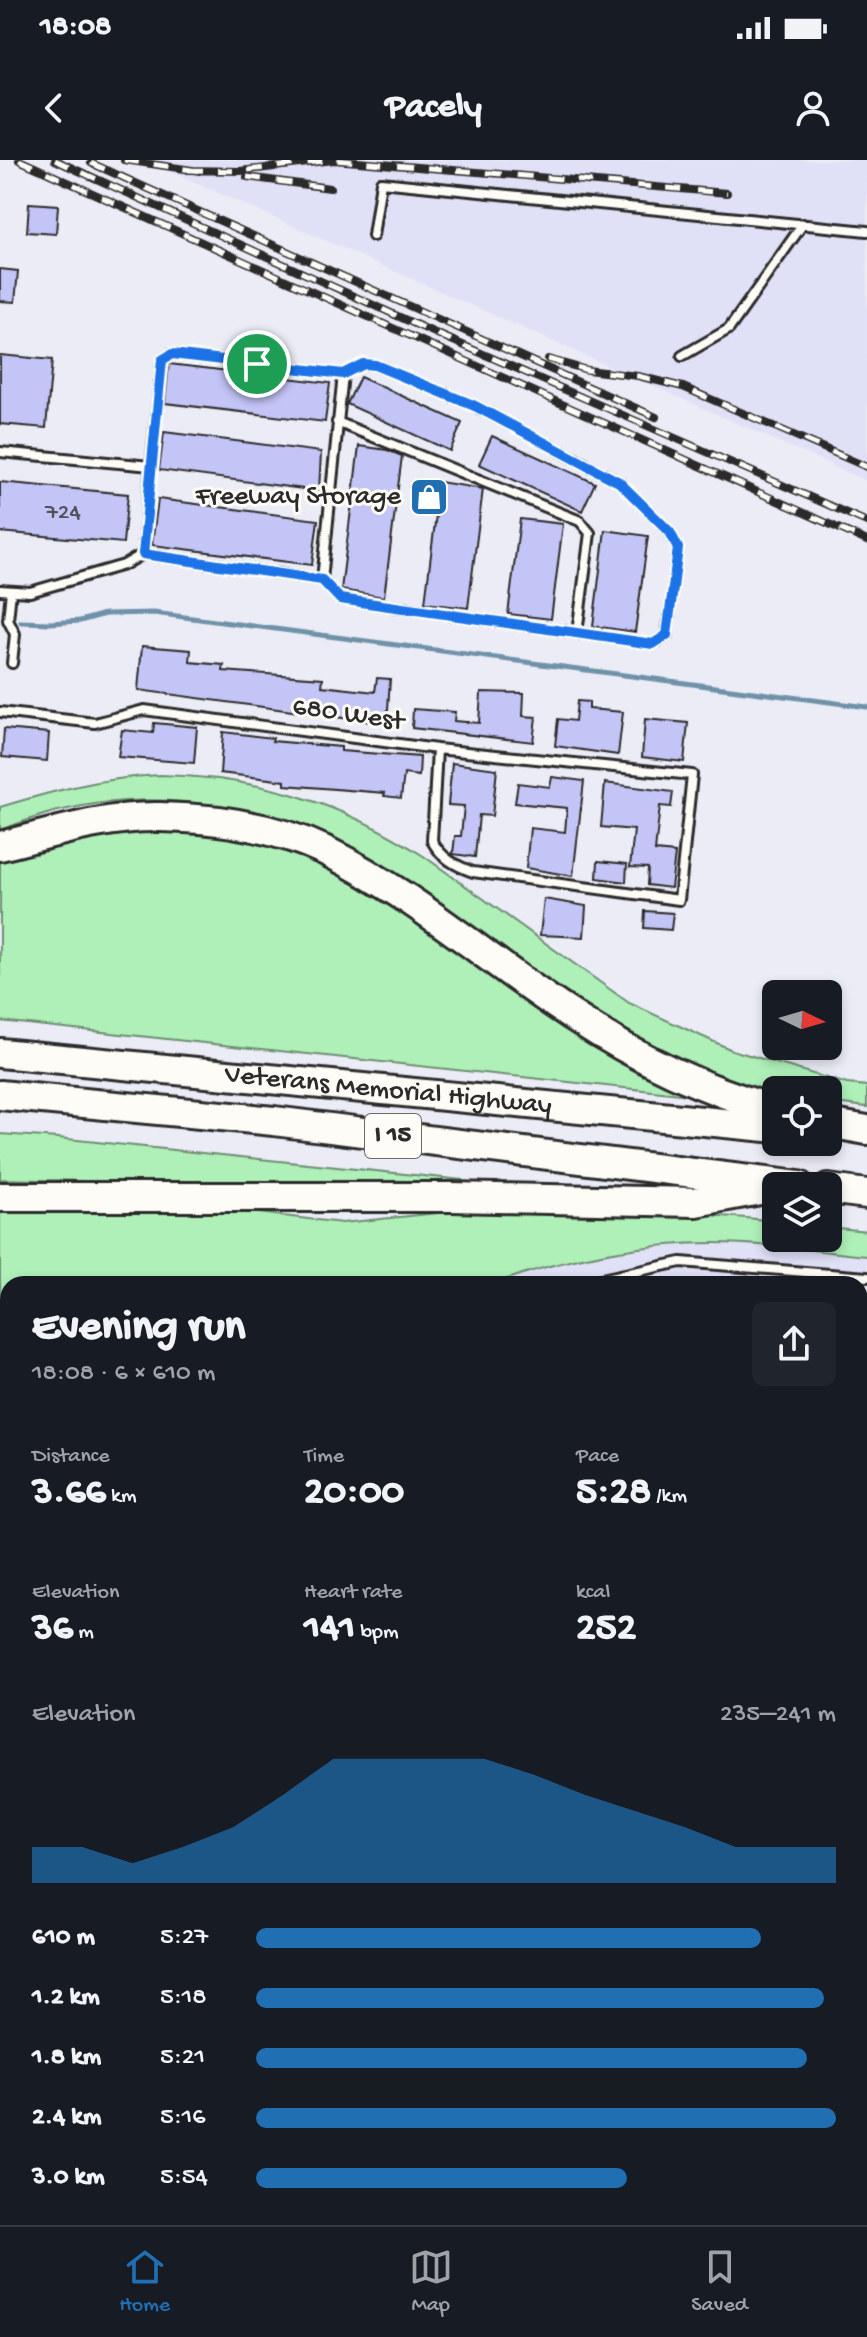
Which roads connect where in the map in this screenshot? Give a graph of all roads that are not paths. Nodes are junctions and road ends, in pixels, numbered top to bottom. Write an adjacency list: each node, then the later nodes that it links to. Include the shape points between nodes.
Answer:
1 (803, 224): 2 (lane); 3 (lane, via 381,182); 4 (lane, via 729,329)
2 (867, 231)
3 (373, 236)
4 (682, 356)
5 (343, 374): 6 (lane); 8 (lane, via 172,354 162,360); 14 (lane, via 363,364 375,365 475,406 619,482 670,532 678,548 667,635 653,644)
6 (337, 422): 10 (lane); 14 (lane, via 580,521 590,533)
7 (0, 452): 8 (lane)
8 (151, 466): 9 (lane)
9 (143, 554): 10 (lane); 12 (lane, via 53,586)
10 (322, 580): 14 (lane, via 340,599)
11 (0, 590): 12 (lane)
12 (11, 591): 13 (lane)
13 (4, 620): 15 (lane, via 15,634)
14 (577, 633)
15 (12, 663)
16 (0, 712): 17 (lane, 680 West, via 95,723 144,710)
17 (437, 749): 17 (lane, 680 West, via 432,841 453,864 473,872 679,900 692,775)
18 (6, 846): 21 (highway, via 77,825 158,817 231,823 305,843 378,880 628,1050)
19 (0, 1053): 23 (highway, Veterans Memorial Highway / I 15)
20 (0, 1095): 27 (highway, Veterans Memorial Highway / I 15, via 274,1121)
21 (762, 1106)
22 (842, 1126): 24 (highway)
23 (762, 1127)
24 (867, 1130)
25 (842, 1134): 26 (highway)
26 (867, 1137)
27 (762, 1183)
28 (762, 1190): 31 (highway, via 696,1202)
29 (842, 1191): 30 (highway)
30 (867, 1194)
31 (0, 1197)
32 (615, 1276): 33 (lane, via 681,1262)
33 (855, 1276)

